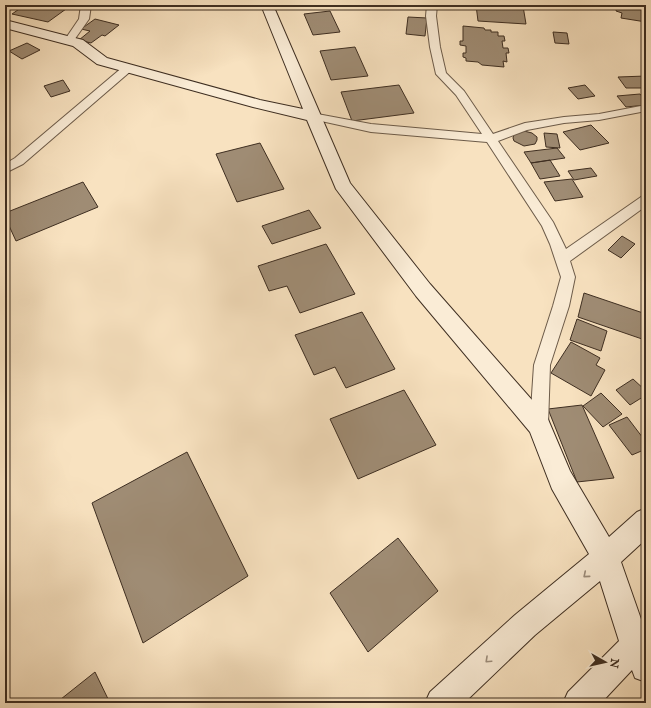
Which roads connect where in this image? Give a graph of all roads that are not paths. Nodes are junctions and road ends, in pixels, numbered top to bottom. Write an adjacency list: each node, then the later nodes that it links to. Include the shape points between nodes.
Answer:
1 (86, 5): 5 (street, via 88,12)
2 (267, 5): 8 (street)
3 (432, 5): 9 (street, via 435,47 441,74 460,92)
4 (5, 24): 5 (street)
5 (69, 41): 6 (street, via 78,43 102,61)
6 (128, 68): 8 (street, via 258,104); 10 (street, via 19,161)
7 (646, 108): 9 (street, via 525,127)
8 (312, 116): 9 (street, via 371,128); 13 (street, via 342,185 423,290)
9 (491, 139): 12 (street, via 548,225)
10 (5, 169)
11 (646, 200): 12 (street)
12 (562, 259): 13 (street, via 568,277 562,306 542,365)
13 (539, 425): 15 (street, via 561,480)
14 (646, 521): 15 (street)
15 (606, 558): 16 (street); 17 (street, one-way to 17, via 525,625)
16 (642, 649): 18 (street)
17 (441, 703)
18 (579, 703)

